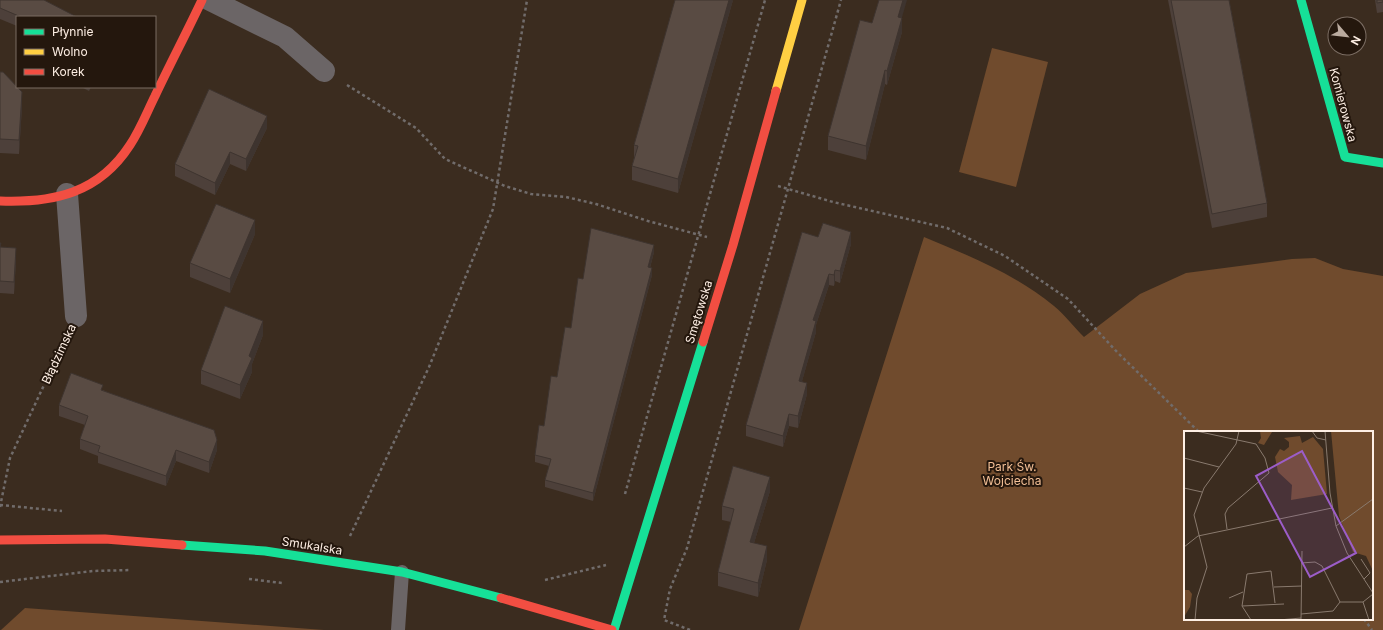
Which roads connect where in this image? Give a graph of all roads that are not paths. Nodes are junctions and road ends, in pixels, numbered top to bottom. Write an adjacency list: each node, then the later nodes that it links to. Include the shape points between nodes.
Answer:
1 (202, 0): 7 (street, via 130,145 103,176 86,188)
2 (210, 0): 5 (street, via 285,37)
3 (802, 0): 13 (street, Smętowska, via 733,244)
4 (1302, 0): 6 (street, Komierowska, via 1345,157)
5 (324, 71)
6 (1383, 163)
7 (67, 194): 8 (street, via 24,203); 9 (street, Błądzimska)
8 (0, 201)
9 (76, 316)
10 (0, 540): 11 (street, Smukalska, via 105,539 265,551)
11 (402, 572): 12 (lane); 13 (street, Smukalska, via 538,607)
12 (398, 630)
13 (613, 630)

